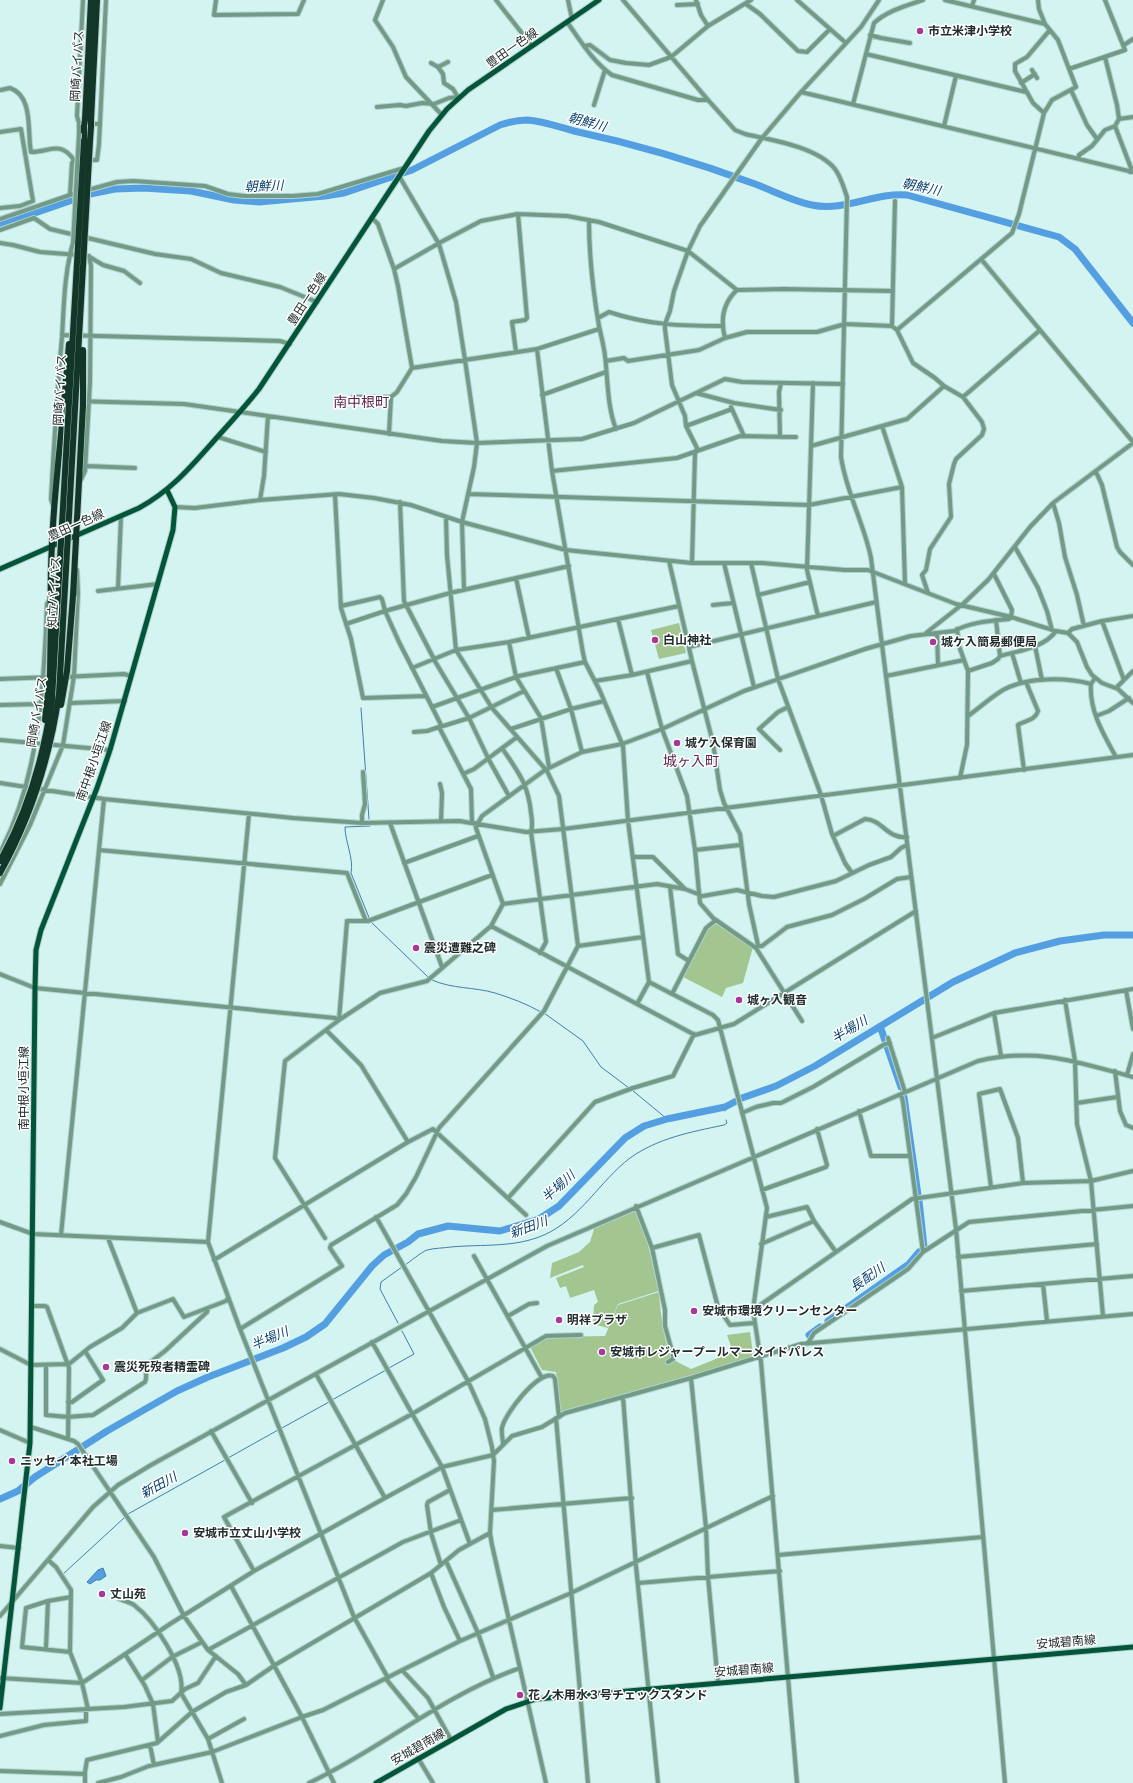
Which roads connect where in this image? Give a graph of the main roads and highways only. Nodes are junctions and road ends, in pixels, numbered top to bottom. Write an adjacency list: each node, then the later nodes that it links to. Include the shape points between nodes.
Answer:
1 (91, 0): 4 (highway, 岡崎バイパス)
2 (97, 0): 4 (highway, 岡崎バイパス)
3 (599, 0): 8 (main road, 豊田一色線, via 459,97 442,115 259,389 189,469)
4 (86, 123): 5 (highway, 岡崎バイパス)
5 (87, 141): 6 (highway, 岡崎バイパス, bridge); 7 (highway, 岡崎バイパス, bridge)
6 (77, 275): 10 (highway, bridge); 12 (highway, 岡崎バイパス, bridge, via 55,675 49,723)
7 (82, 302): 9 (highway, bridge, via 84,333); 13 (highway, 知立バイパス, bridge, via 59,694)
8 (167, 490): 9 (main road, 豊田一色線, via 150,502); 17 (main road, 南中根小垣江線, via 175,507 172,530 158,584 110,750 41,930 35,962 31,1427 24,1506)
9 (77, 535): 10 (main road, 豊田一色線); 13 (highway, bridge, via 66,681 48,766)
10 (51, 546): 11 (main road, 豊田一色線); 12 (highway, bridge, via 49,681)
11 (0, 569)
12 (35, 779): 14 (highway, bridge)
13 (35, 797): 15 (highway, 知立バイパス, bridge)
14 (0, 861)
15 (0, 873)
16 (1133, 1646): 19 (main road, 安城碧南線, via 580,1694 528,1701 506,1709)
17 (2, 1678): 18 (main road, 南中根小垣江線)
18 (0, 1708)
19 (376, 1783)

